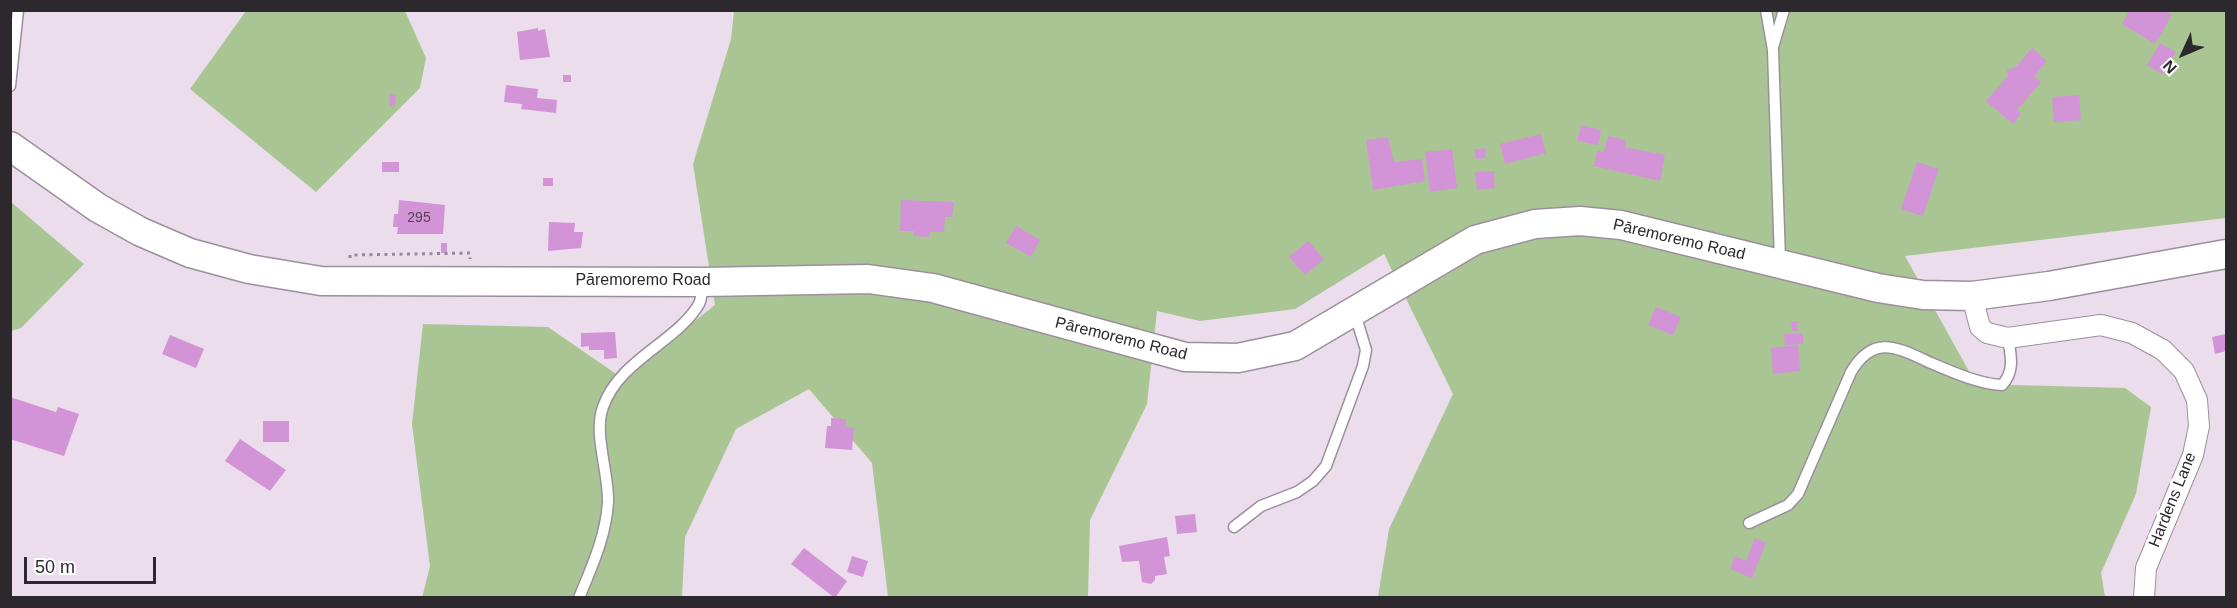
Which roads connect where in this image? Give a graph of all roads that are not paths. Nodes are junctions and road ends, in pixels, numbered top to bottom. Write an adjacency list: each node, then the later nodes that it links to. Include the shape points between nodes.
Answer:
1 (18, 10): 5 (lane)
2 (1766, 10): 4 (lane)
3 (1784, 10): 4 (lane)
4 (1773, 50): 8 (lane)
5 (10, 86)
6 (10, 146): 9 (street, Pāremoremo Road, via 98,208 141,232 190,253 249,269 321,281)
7 (2226, 254): 10 (street, Pāremoremo Road)
8 (1780, 264): 10 (street, Pāremoremo Road, via 1901,293); 11 (street, Pāremoremo Road, via 1621,225 1580,221 1535,224 1475,240)
9 (703, 282): 11 (street, Pāremoremo Road, via 868,279 933,288 1185,357 1238,358 1295,346); 15 (lane, via 700,303 685,321 641,356 603,406 600,423 608,500 604,536)
10 (1972, 296): 12 (street, Hardens Lane, via 1980,327 1987,333)
11 (1355, 314): 14 (lane, via 1366,350 1363,366 1326,466 1297,492 1260,506)
12 (2008, 338): 13 (lane, via 2010,376 2002,385 1962,375 1903,348 1881,347 1869,352 1851,372 1798,494 1788,505); 16 (street, Hardens Lane, via 2101,325 2132,333 2163,350 2184,371 2197,400 2199,426 2193,455 2146,568)
13 (1749, 523)
14 (1234, 527)
15 (579, 597)
16 (2144, 597)

